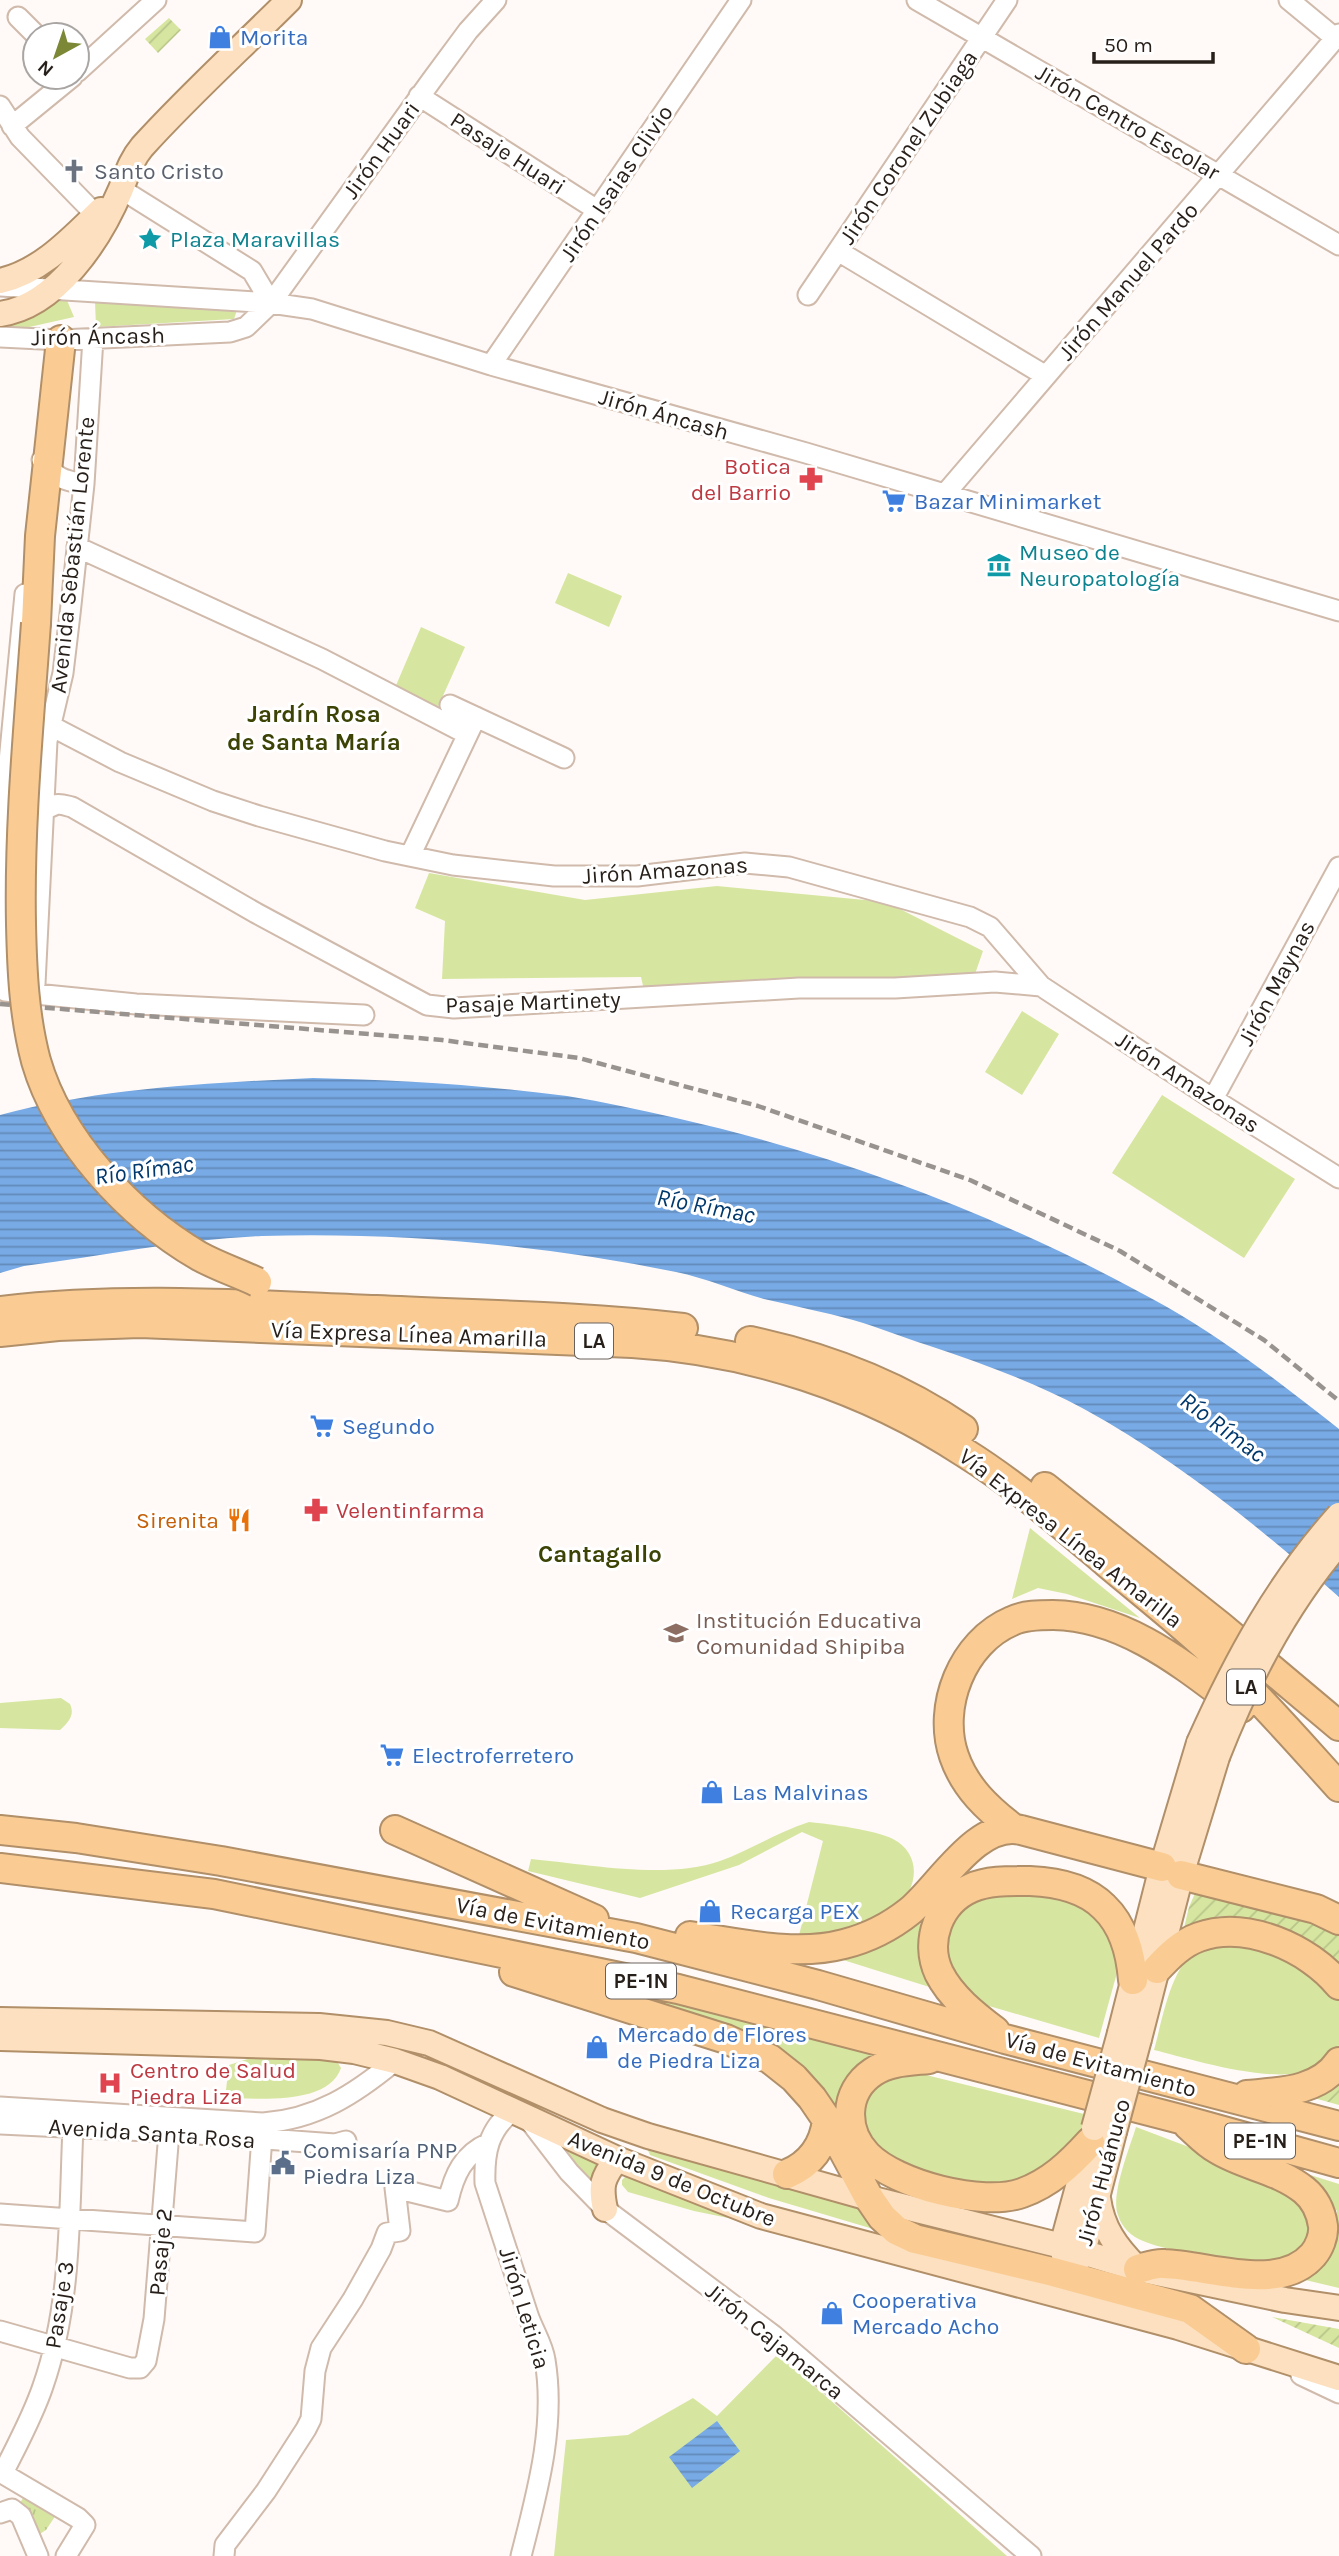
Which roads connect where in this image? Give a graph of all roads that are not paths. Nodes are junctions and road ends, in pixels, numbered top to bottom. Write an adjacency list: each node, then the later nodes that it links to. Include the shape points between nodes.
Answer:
1 (156, 0): 12 (street)
2 (289, 0): 18 (main road, via 144,145 131,162)
3 (496, 0): 14 (street, Jirón Huari)
4 (741, 0): 19 (street, Jirón Isaias Clivio)
5 (917, 0): 11 (street, Jirón Centro Escolar)
6 (1007, 0): 11 (street, Jirón Coronel Zubiaga)
7 (1289, 0): 10 (street)
8 (18, 17): 9 (street)
9 (22, 21)
10 (1337, 36): 17 (street, Jirón Manuel Pardo)
11 (981, 38): 17 (street, Jirón Centro Escolar); 22 (street, Jirón Coronel Zubiaga)
12 (91, 59)
13 (55, 91): 16 (street)
14 (419, 96): 19 (street, Pasaje Huari); 27 (street, Jirón Huari)
15 (0, 106): 16 (street)
16 (12, 126): 20 (street)
17 (1219, 174): 21 (street, Jirón Centro Escolar); 33 (street, Jirón Manuel Pardo)
18 (121, 189): 20 (main road); 25 (main road, via 104,222); 27 (street, via 252,271)
19 (597, 210): 32 (street, Jirón Isaias Clivio)
20 (96, 215): 23 (main road, via 48,258)
21 (1339, 245)
22 (838, 251): 26 (street, Jirón Coronel Zubiaga); 33 (street)
23 (0, 281)
24 (0, 286): 25 (street, Jirón Áncash)
25 (54, 290): 27 (street, Jirón Áncash); 28 (main road, Jirón Áncash, via 23,308)
26 (808, 295)
27 (271, 303): 30 (street, Jirón Áncash, via 246,327 230,332); 32 (street, Jirón Áncash, via 318,310)
28 (0, 314)
29 (0, 337): 31 (street, Jirón Áncash)
30 (93, 338): 31 (street, Jirón Áncash); 35 (street, Avenida Sebastián Lorente)
31 (56, 340): 34 (highway)
32 (491, 365): 36 (street, Jirón Áncash)
33 (1046, 376): 36 (street, Jirón Manuel Pardo)
34 (43, 462): 35 (street, via 55,476); 43 (street, Avenida Sebastián Lorente); 54 (highway, bridge, via 20,896 22,978 36,1061 49,1094 95,1169 129,1202 191,1251 257,1282)
35 (84, 484): 37 (street, Avenida Sebastián Lorente)
36 (944, 495): 38 (street, Jirón Áncash)
37 (77, 547): 41 (street, Avenida Sebastián Lorente, via 63,673); 42 (street, via 322,659)
38 (1339, 611)
39 (450, 705): 40 (street)
40 (476, 717): 42 (street); 44 (street)
41 (51, 726): 46 (street, Avenida Sebastián Lorente); 47 (street, Jirón Amazonas, via 120,762 213,801)
42 (467, 734): 47 (street)
43 (4, 758): 45 (street)
44 (564, 758)
45 (8, 810): 46 (street, Pasaje Martinety, via 30,817); 50 (street, via 4,831 5,991)
46 (42, 813): 49 (street, Pasaje Martinety, via 55,805 72,807 427,1004 454,1008 995,982); 50 (street, Avenida Sebastián Lorente)
47 (410, 856): 49 (street, Jirón Amazonas, via 554,876 637,876 745,863 789,867 970,917 990,927)
48 (1339, 867): 52 (street, Jirón Maynas)
49 (1041, 986): 52 (street, Jirón Amazonas)
50 (34, 995): 51 (street)
51 (364, 1015)
52 (1213, 1099): 53 (street, Jirón Amazonas)
53 (1339, 1178)
54 (332, 1308): 55 (highway, Vía Expresa Línea Amarilla / LA, via 125,1302); 59 (highway, Vía Expresa Línea Amarilla / LA, via 559,1317 682,1328 760,1343 850,1370 930,1409 1044,1486)
55 (0, 1311)
56 (0, 1332): 60 (highway, Vía Expresa Línea Amarilla / LA, via 140,1323 632,1343 712,1352 794,1372 903,1417 992,1471 1187,1630)
57 (1339, 1516): 61 (main road, Jirón Huánuco, bridge, via 1270,1604 1226,1681)
58 (1339, 1543): 61 (main road, Jirón Huánuco, bridge, via 1302,1592 1234,1714)
59 (1339, 1726)
60 (1302, 1746): 62 (highway, Vía Expresa Línea Amarilla / LA); 63 (highway, via 1254,1719 1134,1635 1083,1619 1024,1617 989,1636 970,1656 957,1680 949,1723 954,1757 971,1789)
61 (1208, 1750): 67 (main road, Jirón Huánuco)
62 (1339, 1787)
63 (1014, 1829): 67 (highway); 70 (highway, via 984,1837 892,1925 843,1945 786,1949 683,1935)
64 (0, 1830): 70 (highway, Vía de Evitamiento / PE-1N, via 221,1861)
65 (395, 1830): 70 (highway)
66 (0, 1868): 68 (highway, Vía de Evitamiento / PE-1N, via 214,1894)
67 (1172, 1871): 69 (highway, via 1316,1909); 71 (main road, Jirón Huánuco)
68 (337, 1919): 77 (highway, Vía de Evitamiento / PE-1N, via 678,1989); 84 (highway, via 747,2047 794,2078)
69 (1339, 1920)
70 (636, 1938): 76 (highway, Vía de Evitamiento / PE-1N)
71 (1145, 1975): 72 (highway, via 1198,1937 1221,1931 1245,1932 1301,1955); 76 (highway, via 1129,1956 1109,1912 1091,1897 1042,1881 972,1887 941,1915 933,1940 934,1960 958,1999); 90 (main road, Jirón Huánuco, bridge)
72 (1339, 1985)
73 (0, 2020): 74 (main road, Avenida 9 de Octubre, via 319,2026)
74 (409, 2037): 78 (main road); 95 (main road, Avenida 9 de Octubre, via 602,2120)
75 (0, 2038): 78 (main road, Avenida 9 de Octubre, via 321,2047)
76 (1005, 2039): 80 (highway, Vía de Evitamiento / PE-1N)
77 (942, 2057): 83 (highway, Vía de Evitamiento / PE-1N); 90 (highway, via 886,2065 872,2072 855,2092 849,2118 852,2131 863,2151 881,2167 957,2195 998,2199 1038,2186 1071,2163)
78 (395, 2061): 82 (main road, Avenida 9 de Octubre); 88 (street, Avenida Santa Rosa, via 348,2096)
79 (1339, 2062): 80 (highway, via 1318,2082 1292,2090)
80 (1225, 2097): 86 (highway, Vía de Evitamiento / PE-1N)
81 (0, 2107): 88 (street, Avenida Santa Rosa)
82 (521, 2115): 92 (street, Jirón Leticia, via 494,2130); 93 (main road, Avenida 9 de Octubre); 98 (street, Jirón Cajamarca)
83 (1180, 2119): 94 (highway, Vía de Evitamiento / PE-1N); 105 (highway, via 1217,2150 1306,2191 1320,2210 1324,2230 1318,2250 1306,2263 1287,2272 1244,2274 1162,2263)
84 (827, 2120): 95 (highway, via 813,2157); 97 (highway)
85 (0, 2124): 87 (street, Avenida Santa Rosa)
86 (1339, 2126)
87 (73, 2127): 89 (street, Avenida Santa Rosa); 100 (street, Pasaje 3)
88 (262, 2131): 89 (street, Avenida Santa Rosa); 91 (street, Avenida Santa Rosa, via 335,2144); 101 (street, via 255,2232)
89 (169, 2132): 101 (street, Pasaje 2)
90 (1099, 2134): 96 (main road, Jirón Huánuco); 103 (main road, Jirón Huánuco)
91 (346, 2141)
92 (489, 2143): 118 (street, via 461,2163 448,2201 395,2188 400,2231 387,2233 321,2348 311,2419 225,2545); 119 (street, Jirón Leticia, via 485,2183 545,2358 549,2396 546,2446)
93 (617, 2159): 98 (main road, via 606,2173 601,2191); 104 (main road, Avenida 9 de Octubre, via 761,2216)
94 (1339, 2163)
95 (787, 2174): 97 (main road, Avenida 9 de Octubre)
96 (1098, 2195): 103 (main road, Jirón Huánuco); 105 (main road, via 1109,2235)
97 (869, 2198): 102 (highway, via 896,2230); 103 (main road, Avenida 9 de Octubre)
98 (605, 2209): 120 (street, Jirón Cajamarca, via 773,2335)
99 (0, 2214): 100 (street)
100 (69, 2218): 101 (street); 109 (street, Pasaje 3, via 65,2293)
101 (162, 2224): 109 (street, Pasaje 2, via 154,2319 146,2361 140,2368)
102 (933, 2244): 104 (main road); 106 (highway)
103 (1073, 2249): 105 (main road, Avenida 9 de Octubre); 106 (main road, Jirón Huánuco)
104 (904, 2255): 110 (main road, Avenida 9 de Octubre)
105 (1138, 2269): 107 (main road, Avenida 9 de Octubre)
106 (1068, 2276): 110 (highway, via 1189,2309)
107 (1339, 2308)
108 (0, 2331): 109 (street)
109 (54, 2346): 113 (street, Pasaje 3, via 43,2387)
110 (1246, 2349): 111 (main road, Avenida 9 de Octubre); 112 (street)
111 (1339, 2378)
112 (1339, 2393)
113 (2, 2472): 114 (street)
114 (25, 2486): 115 (street); 117 (street, via 85,2525)
115 (6, 2511): 116 (street, via 21,2516)
116 (38, 2556)
117 (66, 2556)
118 (224, 2556)
119 (522, 2556)
120 (1031, 2556)

